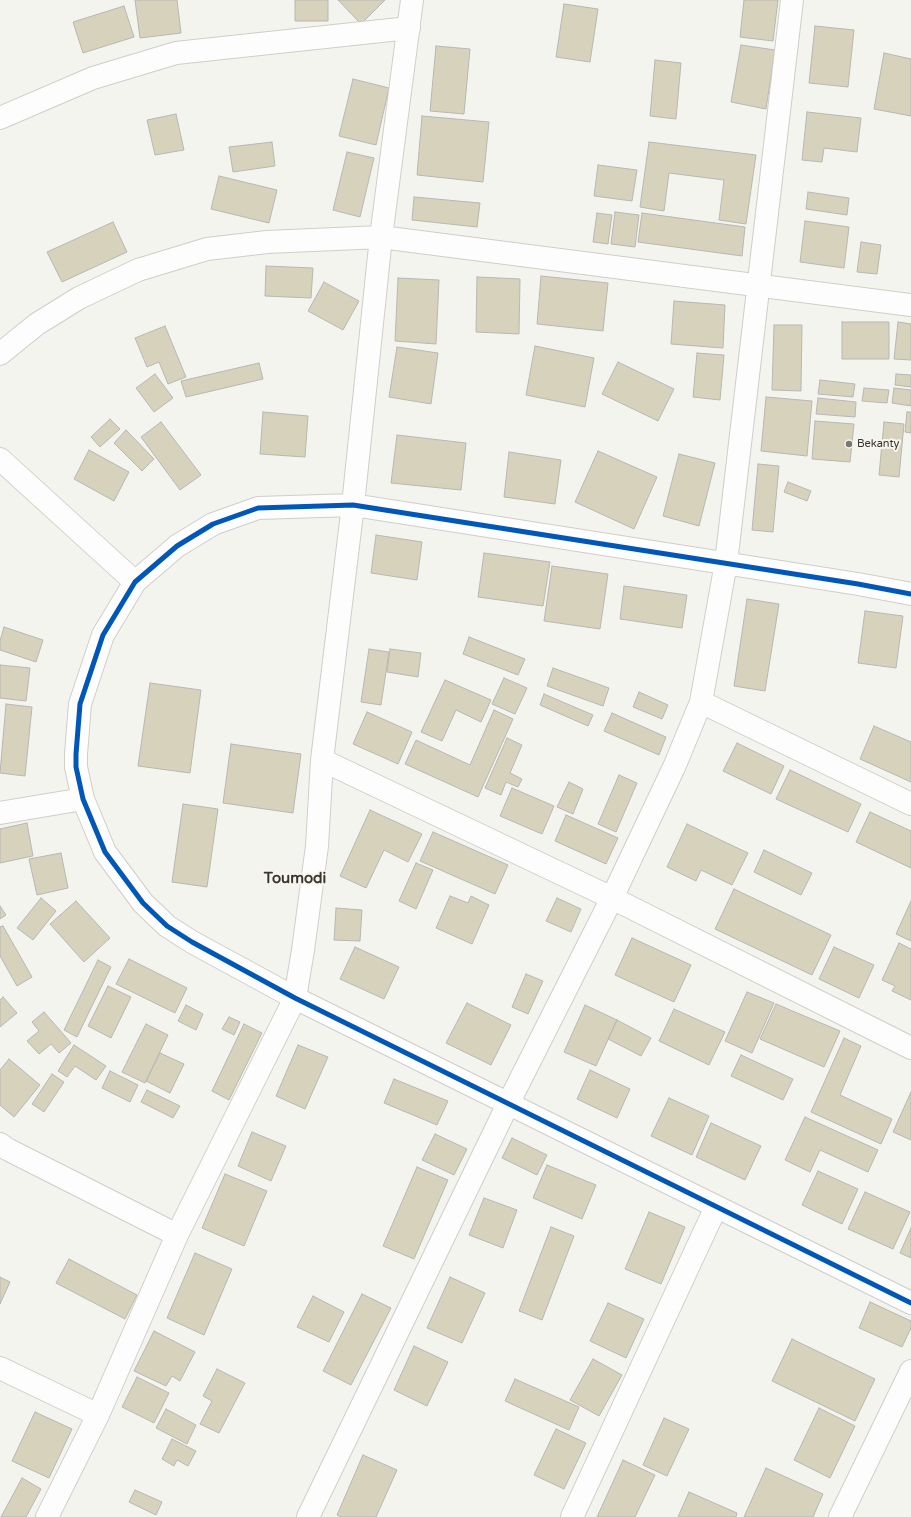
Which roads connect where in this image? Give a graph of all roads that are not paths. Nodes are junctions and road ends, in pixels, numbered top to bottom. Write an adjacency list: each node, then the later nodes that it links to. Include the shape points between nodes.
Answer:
1 (412, 0): 3 (street)
2 (792, 0): 6 (street)
3 (409, 28): 4 (street, via 176,52 93,78); 5 (street)
4 (0, 118)
5 (381, 237): 6 (street); 8 (street, via 267,242 207,249 138,270 78,298 37,324); 10 (street)
6 (760, 286): 7 (street); 11 (street)
7 (911, 305)
8 (0, 354)
9 (0, 459): 12 (street)
10 (353, 505): 11 (street); 12 (street, via 258,508 243,513 213,524 177,546); 15 (street)
11 (726, 563): 13 (street); 14 (street)
12 (135, 582): 16 (street, via 103,635 80,704 76,767)
13 (911, 594)
14 (701, 702): 17 (street); 19 (street, via 675,765)
15 (322, 760): 19 (street); 20 (street, via 317,846)
16 (84, 799): 18 (street); 20 (street, via 105,852 143,903 167,926)
17 (911, 804)
18 (0, 813)
19 (612, 898): 21 (street); 22 (street)
20 (295, 998): 22 (street); 25 (street)
21 (911, 1048)
22 (508, 1104): 24 (street); 31 (street)
23 (0, 1144): 25 (street)
24 (716, 1207): 26 (street); 32 (street)
25 (177, 1235): 29 (street)
26 (911, 1303)
27 (0, 1368): 29 (street)
28 (911, 1371): 33 (street)
29 (98, 1415): 30 (street)
30 (47, 1517)
31 (308, 1517)
32 (572, 1517)
33 (840, 1517)

